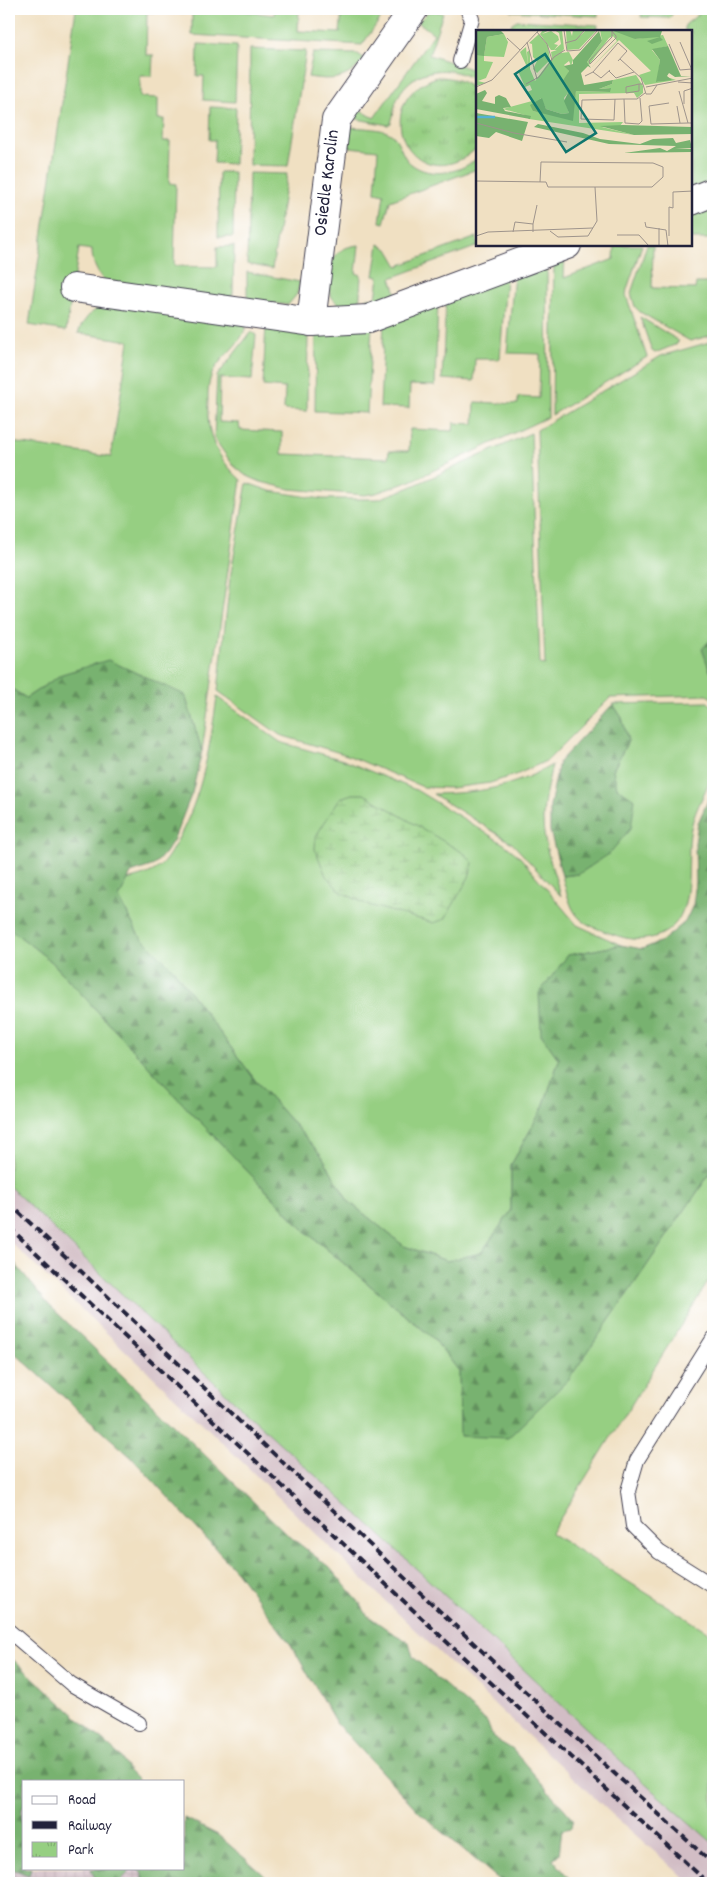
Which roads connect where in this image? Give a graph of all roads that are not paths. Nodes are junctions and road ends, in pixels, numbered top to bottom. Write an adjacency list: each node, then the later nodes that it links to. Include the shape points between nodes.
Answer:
1 (414, 9): 8 (street, Osiedle Karolin, via 336,120)
2 (467, 9): 3 (lane, via 472,19)
3 (460, 61)
4 (713, 192): 5 (street)
5 (692, 200)
6 (564, 246): 8 (street, via 368,319)
7 (74, 288): 8 (street)
8 (311, 322)
9 (713, 1340): 10 (lane, via 637,1460 628,1491 633,1526 659,1552)
10 (713, 1586)
11 (9, 1631): 12 (lane, via 71,1684)
12 (139, 1723)

